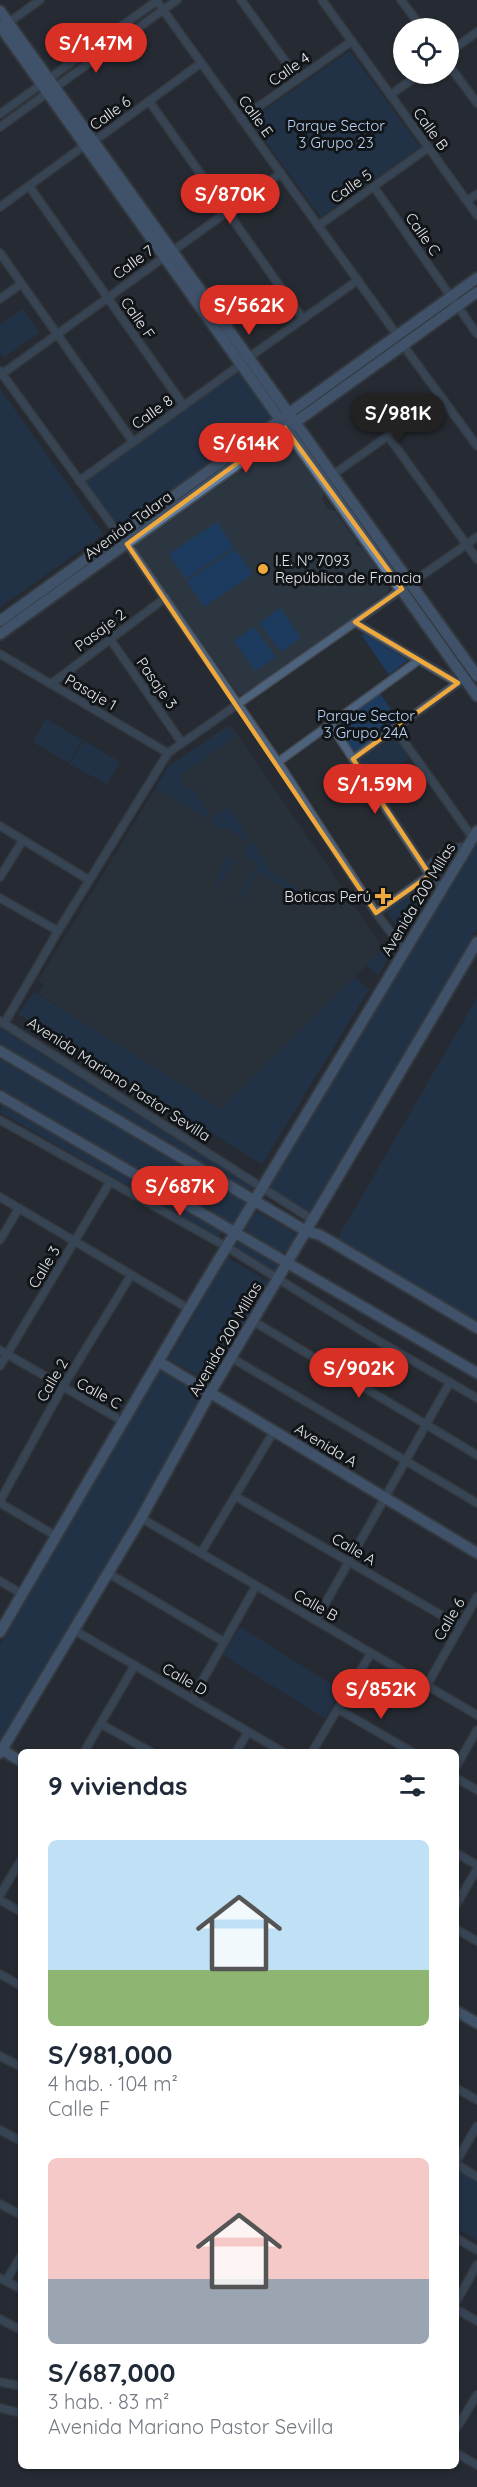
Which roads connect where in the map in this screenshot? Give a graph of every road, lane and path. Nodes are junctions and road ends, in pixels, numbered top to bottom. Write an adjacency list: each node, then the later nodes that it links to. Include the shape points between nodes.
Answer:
1 (40, 0): 10 (street)
2 (157, 0): 7 (street, Calle E); 18 (street)
3 (177, 0): 7 (street)
4 (241, 0): 15 (street)
5 (322, 0): 12 (street, Calle B)
6 (401, 0): 9 (street)
7 (164, 10): 14 (street, Calle E); 18 (street)
8 (0, 11): 10 (street)
9 (414, 18)
10 (3, 27): 18 (street)
11 (477, 32): 13 (street)
12 (352, 41): 15 (street, Calle 4); 19 (street, Calle B)
13 (459, 45)
14 (201, 63): 20 (street, Calle 6); 23 (street, Calle E)
15 (298, 79): 23 (street, Calle 4)
16 (459, 79): 21 (street)
17 (406, 84): 19 (street)
18 (48, 86): 22 (street); 24 (street); 25 (street)
19 (390, 95): 26 (street, Calle B)
20 (149, 101): 25 (street, Calle 6); 33 (street)
21 (477, 103)
22 (0, 114)
23 (242, 119): 27 (street, Calle E)
24 (0, 128)
25 (89, 143): 28 (street, Calle 6); 37 (street)
26 (428, 148): 29 (street, Calle 5); 31 (street, Calle B)
27 (281, 173): 33 (street, Calle 7); 35 (street, Calle E)
28 (29, 186): 32 (street, Calle 6); 42 (street, Calle F)
29 (374, 187): 35 (street, Calle 5); 44 (street, Calle C)
30 (477, 194): 31 (street)
31 (466, 201): 34 (street, Calle B)
32 (0, 207)
33 (227, 212): 37 (street, Calle 7); 45 (street)
34 (477, 215)
35 (318, 226): 39 (street, Calle E)
36 (0, 253): 40 (street)
37 (168, 253): 42 (street, Calle 7); 49 (street)
38 (477, 278): 44 (street, Avenida Talara)
39 (358, 280): 45 (street, Calle 8); 48 (street, Calle E)
40 (21, 284): 43 (street); 46 (street)
41 (477, 292): 44 (street, Avenida Talara)
42 (107, 297): 46 (street, Calle 7); 52 (street, Calle F)
43 (0, 299)
44 (454, 302): 47 (street); 48 (street, Avenida Talara)
45 (303, 319): 49 (street, Calle 8)
46 (57, 334): 50 (street, Calle 7); 55 (street)
47 (477, 334)
48 (400, 340): 51 (street, Calle E); 53 (street, Avenida Talara)
49 (244, 362): 52 (street, Calle 8); 53 (street)
50 (1, 373): 58 (street)
51 (442, 398): 54 (street); 56 (street, Calle E)
52 (184, 406): 55 (street, Calle 8)
53 (287, 421): 57 (street); 59 (street, Avenida Talara); 61 (street, Avenida Talara); 64 (street)
54 (388, 436): 57 (street); 62 (street)
55 (133, 442): 58 (street, Calle 8)
56 (477, 446)
57 (331, 476): 64 (street)
58 (79, 481): 59 (street)
59 (119, 535): 66 (street, Avenida Talara)
60 (477, 537): 62 (street)
61 (127, 544): 65 (street); 68 (street, Avenida Talara)
62 (466, 544): 63 (street); 64 (street)
63 (477, 559)
64 (406, 586): 67 (street); 72 (street); 73 (street)
65 (165, 598): 69 (street, Pasaje 2); 76 (street)
66 (0, 621)
67 (355, 622): 71 (street); 76 (street)
68 (0, 634)
69 (110, 639): 74 (street, Pasaje 2); 79 (street, Pasaje 3)
70 (0, 654): 74 (street, Pasaje 1)
71 (419, 660): 73 (street); 77 (street)
72 (477, 676)
73 (462, 680): 75 (street); 78 (street)
74 (51, 684): 80 (street, Pasaje 1)
75 (477, 696)
76 (238, 703): 79 (street); 82 (street)
77 (330, 724): 81 (street); 82 (street)
78 (395, 729): 81 (street); 84 (street)
79 (182, 743): 80 (street)
80 (168, 753): 89 (street)
81 (353, 759): 86 (street)
82 (279, 762): 92 (street)
83 (0, 826): 85 (street)
84 (472, 838): 86 (street); 90 (street, Avenida 200 Millas)
85 (23, 840): 88 (street); 89 (street)
86 (425, 868): 87 (street)
87 (430, 875): 90 (street); 92 (street)
88 (0, 877)
89 (89, 880): 93 (street)
90 (441, 888): 95 (street, Avenida 200 Millas)
91 (0, 898): 93 (street)
92 (376, 913): 95 (street)
93 (58, 931): 96 (street)
94 (477, 942): 105 (street, Avenida 200 Millas)
95 (405, 951): 101 (street, Avenida 200 Millas)
96 (2, 1022): 101 (street, Avenida Mariano Pastor Sevilla)
97 (0, 1051): 103 (street, Avenida Mariano Pastor Sevilla)
98 (1, 1099): 107 (street)
99 (0, 1120): 100 (street)
100 (110, 1182): 110 (street, Calle 3); 111 (street)
101 (262, 1189): 103 (street, Avenida 200 Millas); 105 (street, Avenida Mariano Pastor Sevilla)
102 (0, 1197): 104 (street)
103 (255, 1200): 106 (street, Avenida Mariano Pastor Sevilla); 107 (street, Avenida 200 Millas)
104 (19, 1208): 109 (street); 110 (street)
105 (313, 1220): 106 (street, Avenida 200 Millas); 108 (street)
106 (306, 1231): 108 (street, Avenida Mariano Pastor Sevilla); 112 (street, Avenida 200 Millas)
107 (235, 1232): 111 (street, Avenida 200 Millas); 112 (street)
108 (320, 1235): 117 (street, Avenida Mariano Pastor Sevilla)
109 (0, 1240)
110 (75, 1242): 113 (street); 118 (street, Calle 3)
111 (227, 1247): 114 (street); 115 (street, Avenida 200 Millas)
112 (288, 1263): 114 (street, Avenida 200 Millas); 122 (street)
113 (131, 1275): 115 (street); 124 (street, Calle 2)
114 (278, 1278): 116 (street, Avenida 200 Millas); 123 (street)
115 (189, 1309): 120 (street, Avenida 200 Millas)
116 (253, 1322): 119 (street, Avenida 200 Millas); 128 (street)
117 (477, 1328)
118 (3, 1352): 121 (street, Calle 3); 124 (street, Calle C)
119 (232, 1358): 125 (street, Avenida 200 Millas); 131 (street)
120 (159, 1362): 125 (street, Avenida A); 127 (street, Avenida 200 Millas)
121 (0, 1366)
122 (477, 1373)
123 (450, 1382): 126 (street); 128 (street)
124 (62, 1388): 127 (street, Calle C); 134 (street, Calle 2)
125 (210, 1393): 129 (street, Avenida A); 136 (street, Avenida 200 Millas)
126 (477, 1398)
127 (124, 1422): 137 (street, Avenida 200 Millas)
128 (427, 1425): 130 (street); 131 (street)
129 (274, 1431): 132 (street); 133 (street, Avenida A)
130 (477, 1455)
131 (406, 1461): 133 (street); 135 (street)
132 (235, 1496): 138 (street); 140 (street, Calle A)
133 (386, 1498): 139 (street, Avenida A); 140 (street)
134 (0, 1502): 137 (street)
135 (477, 1503)
136 (141, 1518): 138 (street, Calle B); 141 (street, Avenida 200 Millas)
137 (56, 1536): 144 (street, Avenida 200 Millas)
138 (201, 1553): 143 (street, Calle B)
139 (477, 1553)
140 (349, 1562): 146 (street); 147 (street, Calle A)
141 (108, 1573): 148 (street, Avenida 200 Millas); 150 (street)
142 (0, 1581): 144 (street)
143 (256, 1586): 146 (street, Calle B); 150 (street)
144 (22, 1594): 149 (street, Avenida 200 Millas)
145 (477, 1597): 147 (street, Calle 6)
146 (316, 1620): 151 (street, Calle B)
147 (460, 1626): 153 (street, Calle 6)
148 (74, 1630): 152 (street, Calle D); 166 (street, Avenida 200 Millas)
149 (0, 1632)
150 (224, 1642): 154 (street)
151 (371, 1653): 153 (street, Calle B); 155 (street)
152 (135, 1665): 154 (street, Calle D); 157 (street)
153 (427, 1685): 156 (street, Calle B)
154 (192, 1699): 159 (street, Calle D)
155 (338, 1709): 164 (street); 165 (street)
156 (477, 1715)
157 (101, 1724): 160 (street); 161 (street)
158 (477, 1730): 168 (street)
159 (248, 1732): 162 (street); 163 (street, Calle D)
160 (86, 1749)
161 (145, 1749)
162 (238, 1749)
163 (278, 1749)
164 (314, 1749)
165 (407, 1749)
166 (1, 1751): 167 (street)
167 (18, 1760)
168 (459, 1762)
169 (459, 1780): 170 (street)
170 (477, 1790)
171 (459, 1855): 173 (street)
172 (18, 1865): 174 (street)
173 (477, 1867): 175 (street)
174 (0, 1897): 176 (street)
175 (459, 1900)
176 (18, 1910)
177 (459, 1931): 178 (street)
178 (477, 1941)
179 (0, 1974): 180 (street)
180 (18, 1984)
181 (459, 2013): 182 (street)
182 (477, 2023)
183 (0, 2056): 184 (street)
184 (18, 2065)
185 (459, 2090): 186 (street)
186 (477, 2100)
187 (477, 2126): 190 (street)
188 (0, 2130): 189 (street)
189 (18, 2139)
190 (459, 2158)
191 (459, 2165): 192 (street)
192 (477, 2177)
193 (0, 2204): 194 (street)
194 (18, 2213)
195 (459, 2240): 196 (street)
196 (477, 2250)
197 (18, 2260): 199 (street)
198 (477, 2265): 201 (street)
199 (3, 2280): 200 (street)
200 (18, 2288)
201 (459, 2297)
202 (459, 2311): 204 (street)
203 (0, 2319): 205 (street)
204 (477, 2321)
205 (18, 2328)
206 (0, 2382): 207 (street)
207 (18, 2385)
208 (477, 2395): 211 (street)
209 (0, 2408): 210 (street)
210 (18, 2412)
211 (459, 2424)
212 (459, 2455): 213 (street)
213 (477, 2466)

